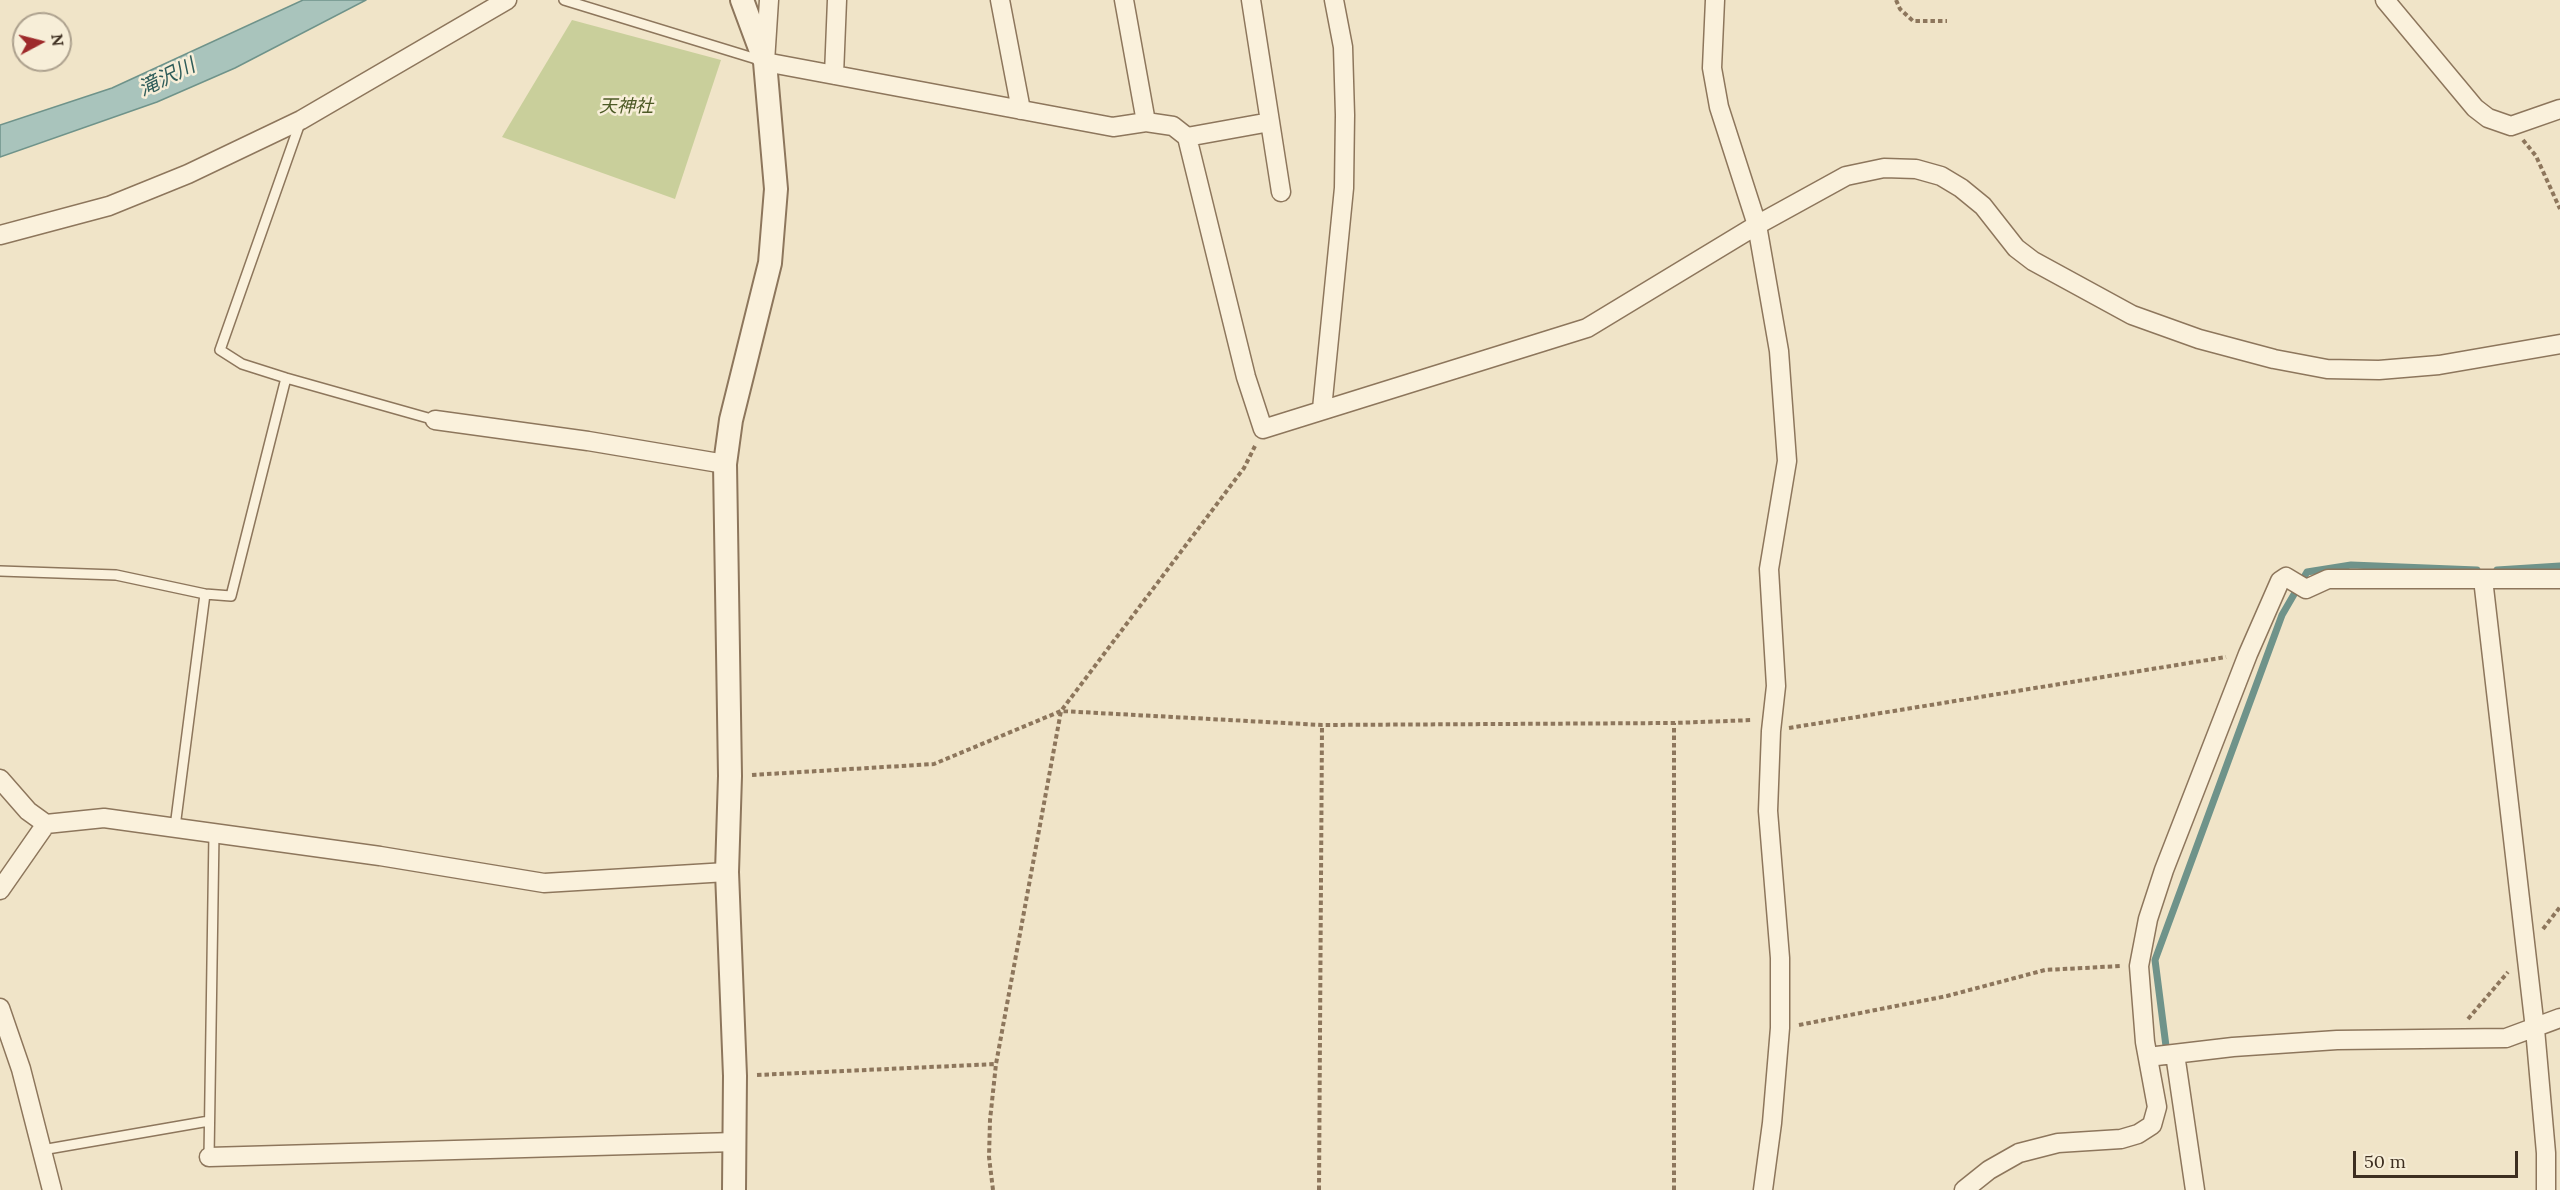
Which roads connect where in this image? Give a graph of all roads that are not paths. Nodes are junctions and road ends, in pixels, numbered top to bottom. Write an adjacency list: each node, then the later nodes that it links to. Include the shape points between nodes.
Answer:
1 (507, 0): 16 (street)
2 (564, 0): 12 (lane)
3 (742, 0): 12 (street)
4 (769, 0): 12 (street)
5 (837, 0): 13 (street)
6 (1000, 0): 15 (street)
7 (1124, 0): 17 (street)
8 (1251, 0): 18 (street)
9 (1334, 0): 25 (street, via 1342,47 1344,188)
10 (1715, 0): 21 (street, via 1712,68 1719,107)
11 (2385, 0): 14 (street, via 2475,108 2488,118 2511,126)
12 (765, 62): 13 (street); 27 (street, via 776,189 770,263)
13 (834, 75): 15 (street)
14 (2560, 109)
15 (1021, 110): 17 (street, via 1113,128)
16 (301, 120): 22 (street, via 135,197); 24 (lane, via 220,351 242,364)
17 (1146, 122): 19 (street, via 1173,126)
18 (1270, 122): 19 (street); 20 (street)
19 (1187, 137): 25 (street, via 1246,377 1263,429)
20 (1281, 192)
21 (1757, 225): 23 (street, via 1845,176 1884,168 1916,169 1941,176 1962,188 1983,206 2016,248 2043,266 2132,315 2252,354 2327,369 2379,370 2439,365); 25 (street, via 1587,328); 48 (street, via 1779,351 1787,461 1769,569 1776,686 1768,811 1780,958 1780,1028)
22 (0, 235)
23 (2560, 344)
24 (286, 378): 26 (lane); 31 (lane, via 231,596)
25 (1322, 409)
26 (435, 420): 27 (street)
27 (725, 464): 36 (street, via 730,777)
28 (0, 571): 31 (lane, via 116,575)
29 (2483, 579): 30 (street); 40 (street); 41 (street, via 2328,579 2306,589 2286,577 2280,581 2248,654 2148,919 2139,966)
30 (2560, 579)
31 (205, 594): 34 (lane)
32 (0, 779): 33 (street, via 28,811)
33 (46, 824): 34 (street, via 104,818); 37 (street)
34 (175, 827): 35 (street)
35 (214, 833): 36 (street, via 544,884); 42 (lane)
36 (727, 872): 43 (street)
37 (0, 890)
38 (0, 1008): 44 (street)
39 (2560, 1018): 40 (street)
40 (2535, 1029): 41 (street, via 2506,1038 2337,1040); 51 (street)
41 (2163, 1056): 49 (street, via 2152,1125 2121,1139 2058,1143 2019,1153); 50 (street)
42 (208, 1121): 44 (lane); 45 (lane)
43 (735, 1142): 45 (street); 47 (street)
44 (42, 1149): 46 (street)
45 (209, 1157)
46 (52, 1190)
47 (734, 1190)
48 (1763, 1190)
49 (1964, 1190)
50 (2195, 1190)
51 (2546, 1190)

